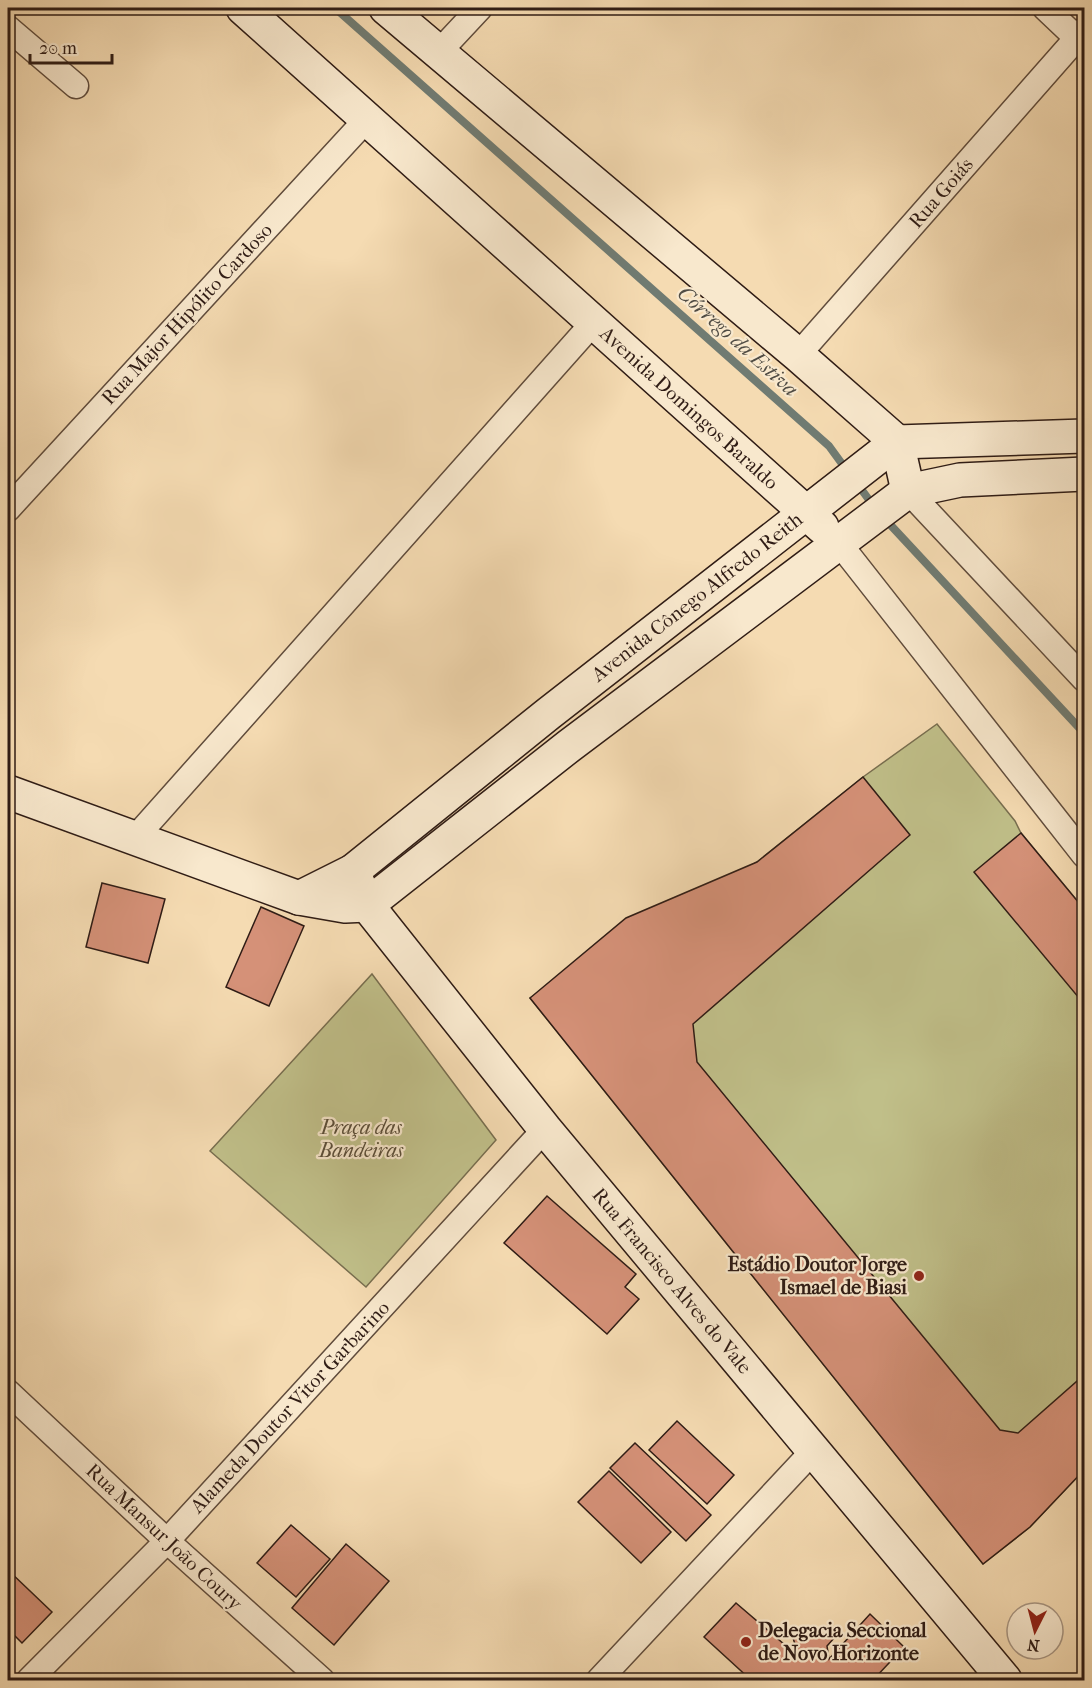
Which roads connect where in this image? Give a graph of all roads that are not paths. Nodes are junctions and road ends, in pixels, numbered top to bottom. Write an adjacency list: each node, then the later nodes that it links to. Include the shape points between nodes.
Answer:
1 (243, 8): 9 (main road, Avenida Domingos Baraldo)
2 (386, 8): 7 (main road)
3 (480, 8): 7 (street)
4 (1045, 8): 6 (street)
5 (8, 27): 8 (street)
6 (1082, 38): 11 (street, Rua Goiás)
7 (438, 52): 11 (main road)
8 (76, 86)
9 (366, 120): 10 (main road, Avenida Domingos Baraldo); 16 (street, Rua Major Hipólito Cardoso)
10 (594, 323): 17 (main road, Avenida Domingos Baraldo); 23 (street)
11 (798, 355): 13 (main road)
12 (1084, 436): 13 (main road)
13 (897, 442): 15 (main road); 17 (main road, Avenida Cônego Alfredo Reith)
14 (1084, 474): 15 (main road, Avenida Cônego Alfredo Reith, via 960,480)
15 (901, 496): 18 (main road, Avenida Cônego Alfredo Reith); 19 (street)
16 (8, 509)
17 (806, 512): 18 (main road, Avenida Domingos Baraldo); 20 (main road, Avenida Cônego Alfredo Reith)
18 (851, 533): 21 (main road, Avenida Cônego Alfredo Reith); 24 (street, Avenida Domingos Baraldo)
19 (1084, 679)
20 (548, 714): 21 (main road); 25 (main road, Avenida Cônego Alfredo Reith)
21 (569, 746): 27 (main road, Avenida Cônego Alfredo Reith)
22 (8, 792): 23 (main road)
23 (135, 838): 26 (main road)
24 (1084, 855)
25 (353, 871): 26 (main road, Avenida Cônego Alfredo Reith); 27 (main road, Rua Francisco Alves do Vale)
26 (299, 898): 27 (main road, via 345,906)
27 (367, 905): 28 (main road, Rua Francisco Alves do Vale)
28 (545, 1129): 30 (main road, Rua Francisco Alves do Vale); 31 (street, Alameda Doutor Vitor Garbarino)
29 (8, 1392): 31 (street, Rua Mansur João Coury)
30 (814, 1450): 34 (street); 35 (main road, Rua Francisco Alves do Vale)
31 (167, 1541): 32 (street, Alameda Doutor Vitor Garbarino); 33 (street, Rua Mansur João Coury)
32 (30, 1680)
33 (322, 1680)
34 (599, 1680)
35 (1005, 1680)

